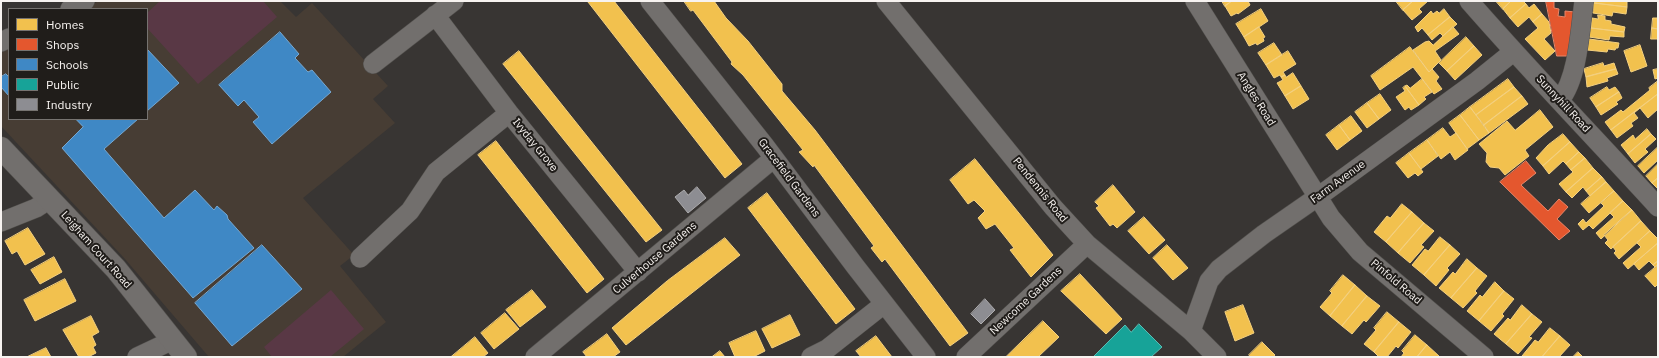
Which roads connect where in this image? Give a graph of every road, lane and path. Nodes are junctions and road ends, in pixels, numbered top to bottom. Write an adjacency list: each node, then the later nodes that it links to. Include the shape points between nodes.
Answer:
1 (85, 1): 8 (street)
2 (454, 1): 9 (street)
3 (650, 1): 15 (street, Gracefield Gardens)
4 (886, 1): 20 (street, Pendennis Road)
5 (1195, 1): 16 (street, Angles Road)
6 (1468, 1): 10 (street, Sunnyhill Road)
7 (1584, 1): 12 (street, via 1571,78)
8 (72, 8)
9 (435, 15): 11 (street); 13 (street, Ivyday Grove)
10 (1513, 52): 12 (street, Sunnyhill Road); 16 (street, Farm Avenue)
11 (373, 64)
12 (1560, 100): 18 (street, Sunnyhill Road)
13 (509, 113): 21 (street, via 436,172 410,211); 22 (street, Ivyday Grove)
14 (1, 148): 17 (street, Leigham Court Road)
15 (774, 158): 22 (street, Culverhouse Gardens); 23 (street, Gracefield Gardens)
16 (1317, 197): 24 (street, Farm Avenue, via 1219,269 1209,281); 32 (street, Pinfold Road, via 1360,252)
17 (50, 199): 19 (street, via 36,208); 25 (street, Leigham Court Road, via 116,269)
18 (1658, 207)
19 (1, 222)
20 (1086, 244): 24 (street, Pendennis Road); 30 (street, Newcome Gardens)
21 (360, 258)
22 (638, 272): 27 (street, Culverhouse Gardens)
23 (884, 304): 28 (street, via 827,349); 29 (street, Gracefield Gardens)
24 (1191, 331): 31 (street, Pendennis Road)
25 (180, 348): 26 (street)
26 (136, 357)
27 (535, 357)
28 (811, 357)
29 (926, 357)
30 (966, 357)
31 (1217, 357)
32 (1484, 357)

